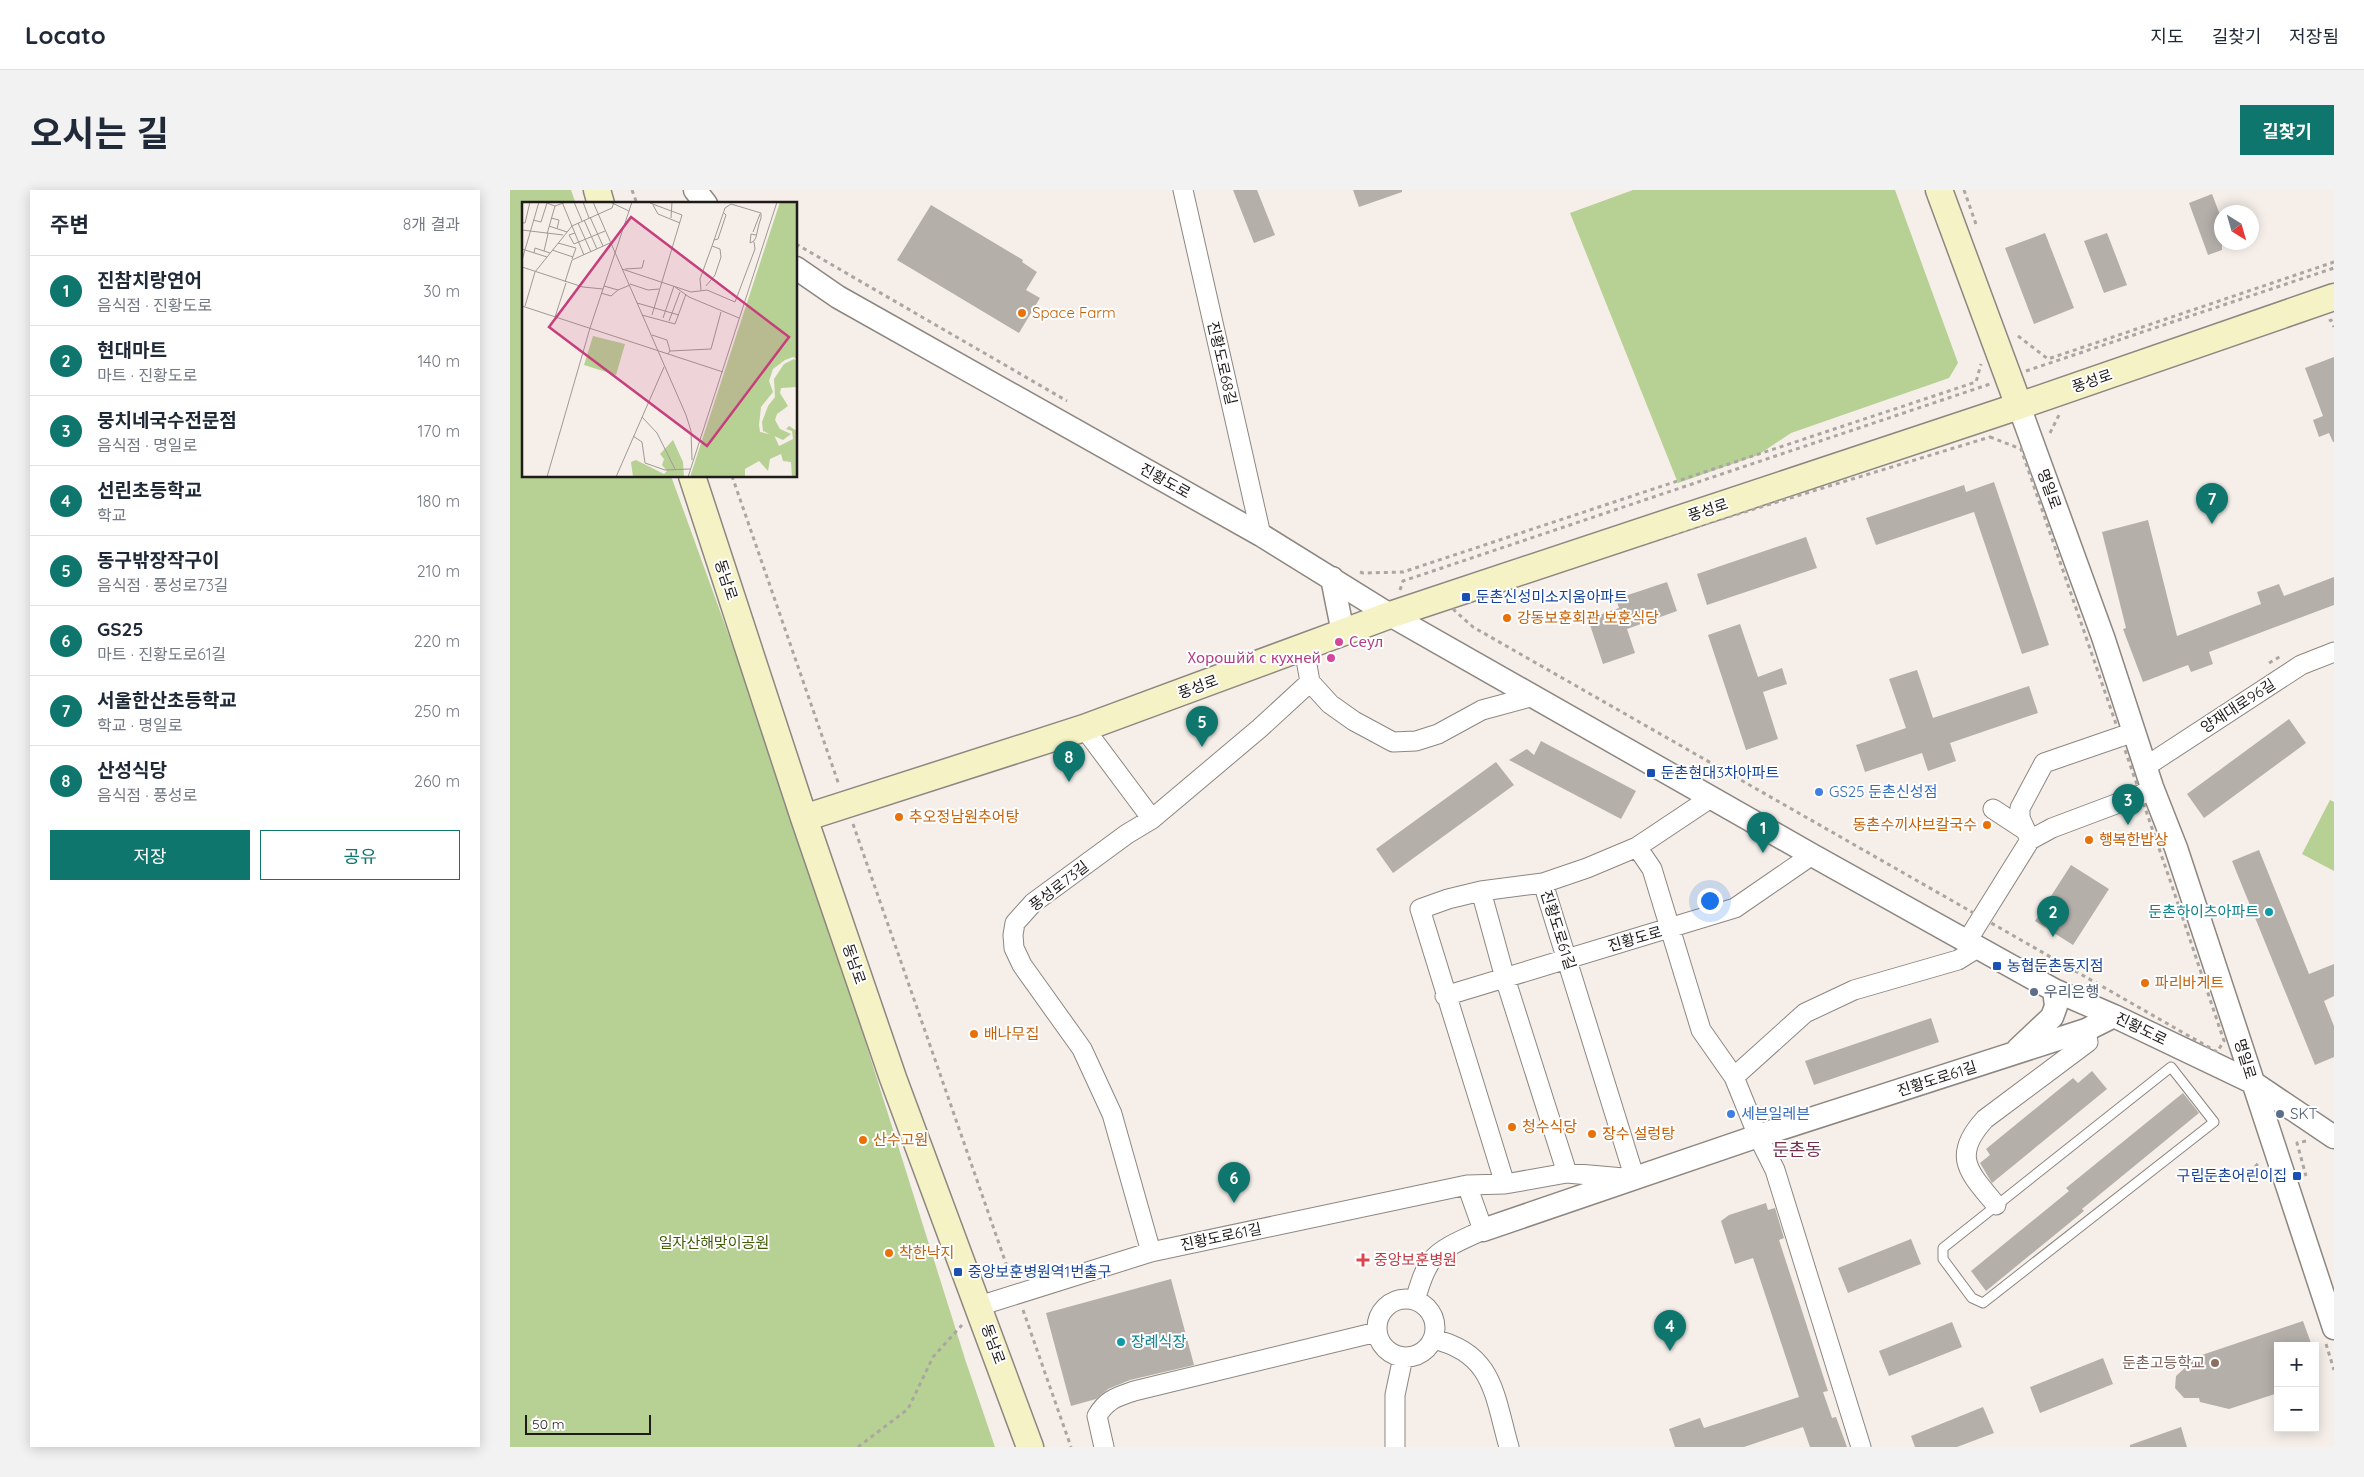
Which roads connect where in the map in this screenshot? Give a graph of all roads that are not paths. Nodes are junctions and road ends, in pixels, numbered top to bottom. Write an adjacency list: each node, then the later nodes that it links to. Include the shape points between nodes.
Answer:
1 (597, 190): 5 (main road)
2 (695, 190): 6 (street)
3 (1183, 190): 11 (street, 진황도로68길)
4 (1939, 190): 9 (main road, 명일로)
5 (601, 202)
6 (704, 202)
7 (798, 269): 11 (street, 진황도로, via 838,297)
8 (2334, 297): 9 (main road, 풍성로)
9 (2019, 406): 13 (main road, 풍성로); 20 (street, 명일로, via 2103,637)
10 (693, 478): 25 (main road, 동남로)
11 (1261, 535): 12 (street, 진황도로)
12 (1332, 578): 13 (street, 진황도로); 14 (street)
13 (1390, 615): 14 (main road, 풍성로); 18 (street, 진황도로)
14 (1343, 633): 15 (main road, 풍성로)
15 (1304, 648): 17 (street); 19 (main road, 풍성로)
16 (2334, 652): 21 (street, 양재대로96길, via 2301,665)
17 (1310, 682): 18 (street, via 1330,704 1393,742 1416,741 1438,734 1482,710); 26 (street, 풍성로73길)
18 (1534, 696): 23 (street, 진황도로)
19 (1084, 728): 25 (main road, 풍성로); 26 (street)
20 (2127, 734): 21 (street, 명일로); 27 (street, via 2044,763 2020,808 2020,818)
21 (2145, 767): 22 (street, 명일로)
22 (2147, 792): 27 (street); 42 (street, 명일로, via 2176,848)
23 (1712, 797): 28 (street); 29 (street, 진황도로)
24 (1994, 809): 27 (street)
25 (804, 818): 53 (main road, 동남로, via 893,1078)
26 (1152, 819): 51 (street, 풍성로73길, via 1033,903 1016,923 1012,935 1022,964 1082,1050 1112,1114)
27 (2027, 835): 33 (street, via 2023,848 1982,917)
28 (1638, 847): 30 (street); 32 (street, via 1652,869)
29 (1812, 855): 32 (street, 진황도로, via 1736,908); 33 (street, 진황도로)
30 (1543, 883): 31 (street); 34 (street, 진황도로61길)
31 (1481, 891): 35 (street); 37 (street, via 1420,909)
32 (1669, 928): 34 (street, 진황도로); 41 (street, via 1701,1030)
33 (1973, 944): 36 (street, 진황도로); 41 (street, via 1958,960 1854,990 1805,1012)
34 (1567, 959): 35 (street, 진황도로); 46 (street, 진황도로61길)
35 (1506, 978): 37 (street, 진황도로); 45 (street)
36 (2054, 990): 38 (street, 진황도로); 40 (street, via 2056,1006 2052,1017)
37 (1445, 996): 48 (street)
38 (2114, 1016): 39 (street, 진황도로61길); 42 (street, 진황도로)
39 (2086, 1030): 40 (street, 진황도로61길); 49 (street, via 2088,1042 1985,1119 1973,1132 1966,1160 1972,1174)
40 (2011, 1055): 43 (street, 진황도로61길)
41 (1734, 1077): 43 (street)
42 (2252, 1082): 44 (street, 진황도로); 54 (street, 명일로)
43 (1758, 1136): 46 (street, 진황도로61길); 62 (street, via 1775,1170)
44 (2324, 1139)
45 (1567, 1173): 46 (street, 진황도로61길); 48 (street, 진황도로61길)
46 (1635, 1179): 50 (street, 진황도로61길)
47 (1467, 1184): 48 (street, 진황도로61길); 50 (street); 51 (street, 진황도로61길)
48 (1505, 1184)
49 (1996, 1205): 49 (lane, via 1943,1248 1944,1259 1955,1275 1972,1298 1982,1303 2214,1122 2171,1067)
50 (1483, 1230): 52 (street, via 1432,1260)
51 (1151, 1252): 53 (street, 진황도로61길)
52 (1415, 1300): 55 (street, via 1406,1299 1388,1306 1378,1322); 56 (street, via 1424,1305 1434,1320)
53 (979, 1306): 58 (main road, 동남로)
54 (2334, 1328)
55 (1377, 1332): 57 (street, via 1386,1349); 59 (street, via 1112,1399 1097,1416)
56 (1433, 1338): 57 (street, via 1422,1353); 61 (street, via 1451,1343 1480,1364 1488,1377)
57 (1403, 1357): 60 (street, via 1395,1395)
58 (1030, 1447)
59 (1104, 1447)
60 (1395, 1447)
61 (1509, 1447)
62 (1861, 1447)

